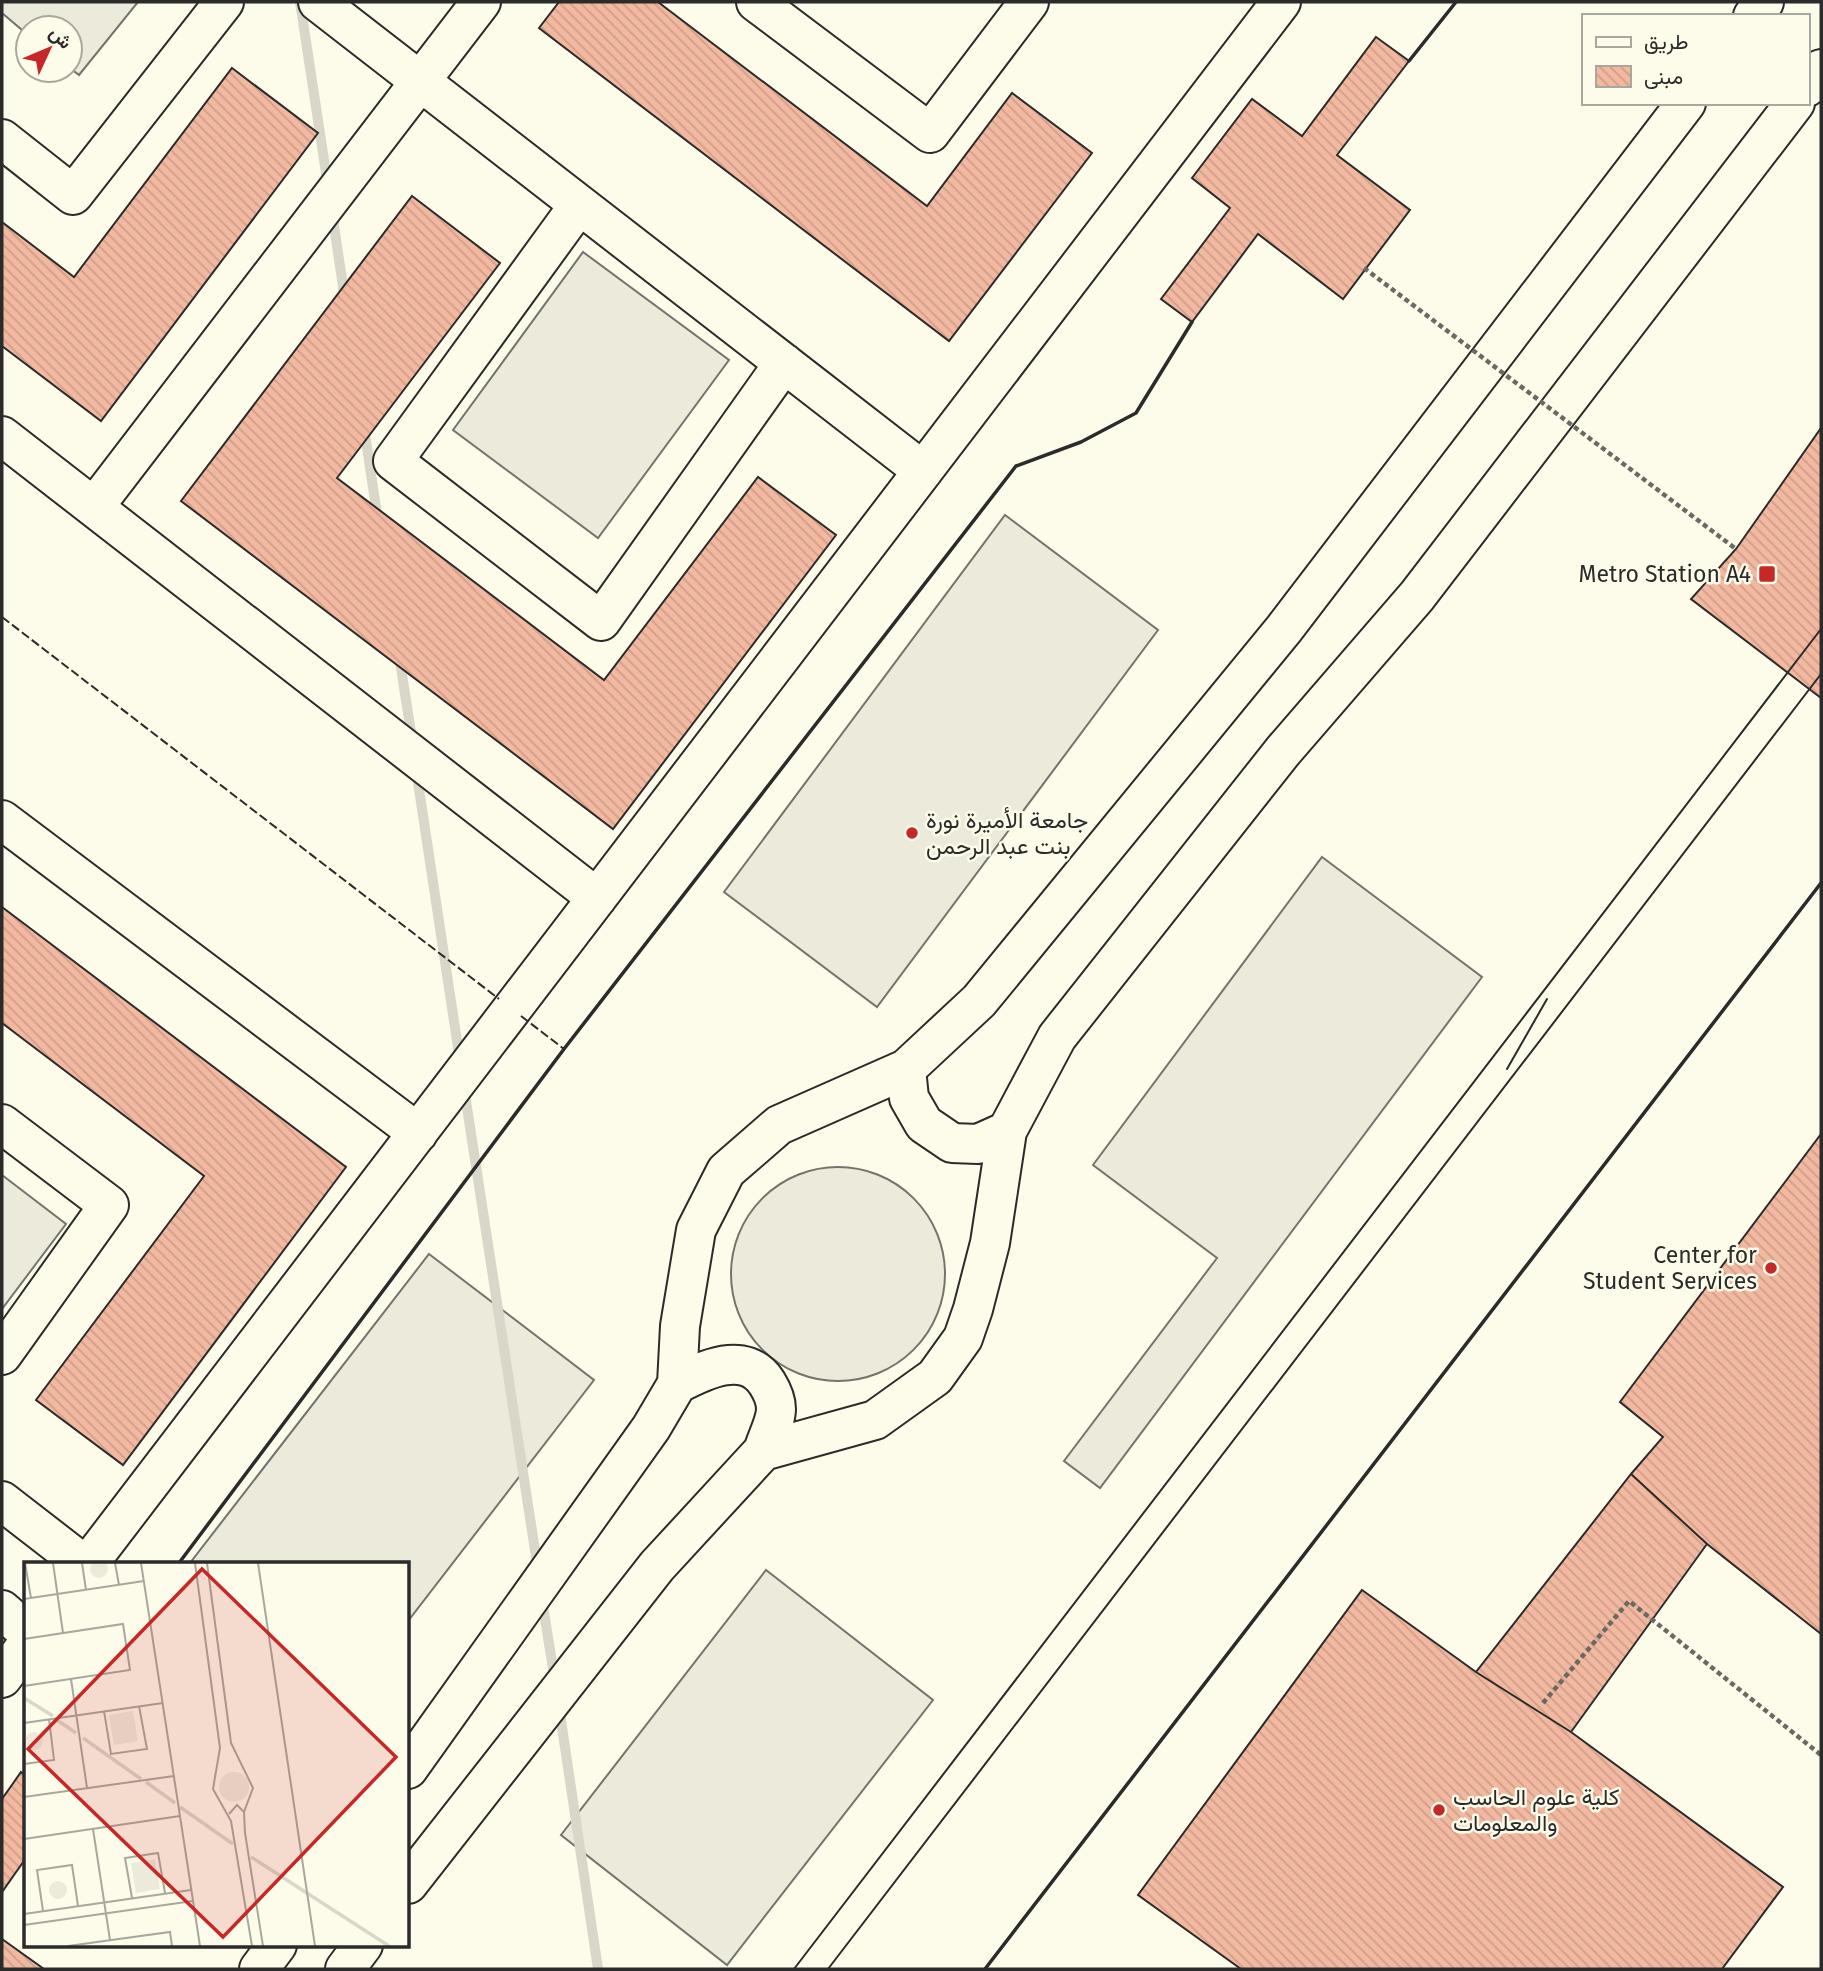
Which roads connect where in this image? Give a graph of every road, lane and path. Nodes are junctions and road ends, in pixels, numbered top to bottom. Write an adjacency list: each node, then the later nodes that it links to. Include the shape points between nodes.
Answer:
1 (224, 2): 12 (street, via 73,195)
2 (318, 2): 8 (street)
3 (481, 2): 8 (street)
4 (756, 2): 5 (street, via 930,133)
5 (1029, 2)
6 (1281, 2): 17 (street)
7 (1821, 69): 9 (street)
8 (421, 81): 13 (street); 18 (street)
9 (1809, 84)
10 (1684, 105): 22 (street, via 1284,629 979,1001)
11 (1793, 105): 24 (street, via 1417,596 1283,751 1057,1037)
12 (2, 139)
13 (579, 205): 15 (street); 15 (street, via 393,461 601,621)
14 (1364, 268): 19 (path, bridge)
15 (784, 363): 17 (street)
16 (2, 436): 18 (street)
17 (923, 471): 21 (street)
18 (94, 507): 21 (street)
19 (1736, 549)
20 (2, 820): 25 (street)
21 (597, 898): 25 (street)
22 (906, 1069): 24 (street, via 909,1098 924,1124 952,1143 978,1144); 27 (street, via 779,1125 726,1171 696,1230 680,1326)
23 (2, 1124): 26 (street, via 109,1205)
24 (1007, 1131): 28 (street, via 990,1243 973,1309 963,1338 935,1377 875,1419)
25 (418, 1133): 31 (street)
26 (2, 1356)
27 (677, 1384): 28 (street, via 711,1367 732,1363 763,1377 776,1410); 38 (street)
28 (763, 1451): 39 (street, via 657,1566)
29 (2, 1501): 30 (street)
30 (81, 1562)
31 (90, 1562)
32 (2, 1610): 33 (street)
33 (24, 1629)
34 (24, 1649): 35 (street)
35 (2, 1678)
36 (1543, 1703): 37 (path, via 1629,1601)
37 (1821, 1755)
38 (410, 1766)
39 (410, 1881)
40 (276, 1946): 42 (street)
41 (362, 1946): 43 (street)
42 (259, 1969)
43 (345, 1969)

